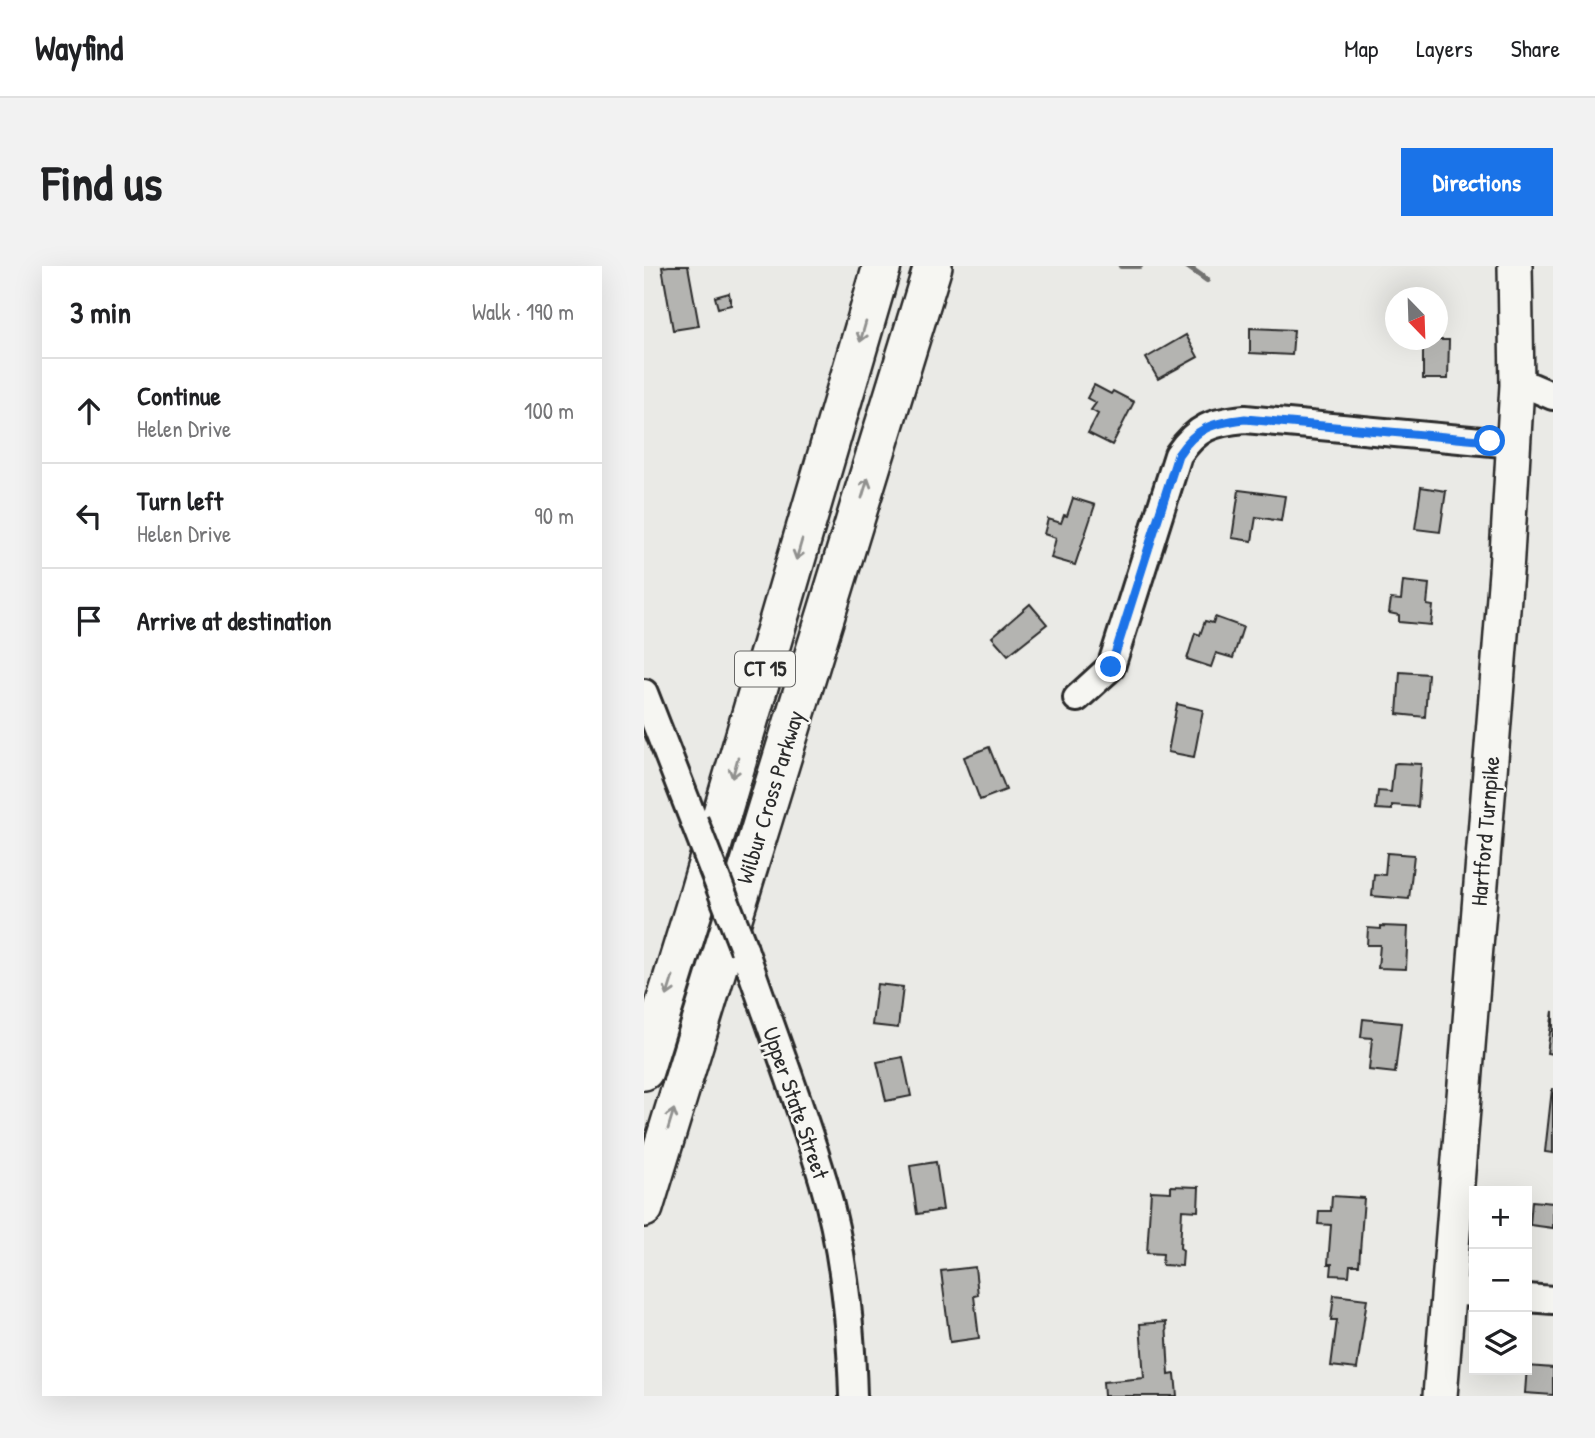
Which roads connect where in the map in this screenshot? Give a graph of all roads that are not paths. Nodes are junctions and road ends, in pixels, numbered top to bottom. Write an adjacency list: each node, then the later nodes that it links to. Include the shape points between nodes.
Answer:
1 (882, 266): 9 (highway, Wilbur Cross Parkway / CT 15, one-way to 9)
2 (933, 266): 10 (highway, Wilbur Cross Parkway / CT 15, one-way to 2)
3 (1515, 266): 4 (main road, Hartford Turnpike)
4 (1517, 385): 5 (street); 6 (main road, Hartford Turnpike)
5 (1553, 396)
6 (1514, 444): 8 (street, via 1245,419 1209,426 1189,438 1178,455 1111,667); 11 (main road, Hartford Turnpike)
7 (644, 693): 14 (street, Upper State Street, bridge, via 744,949 824,1182 851,1329)
8 (1077, 698)
9 (644, 1071)
10 (644, 1208)
11 (1462, 1292): 15 (main road, Hartford Turnpike)
12 (1532, 1298): 13 (street)
13 (1553, 1300)
14 (853, 1396)
15 (1440, 1396)

